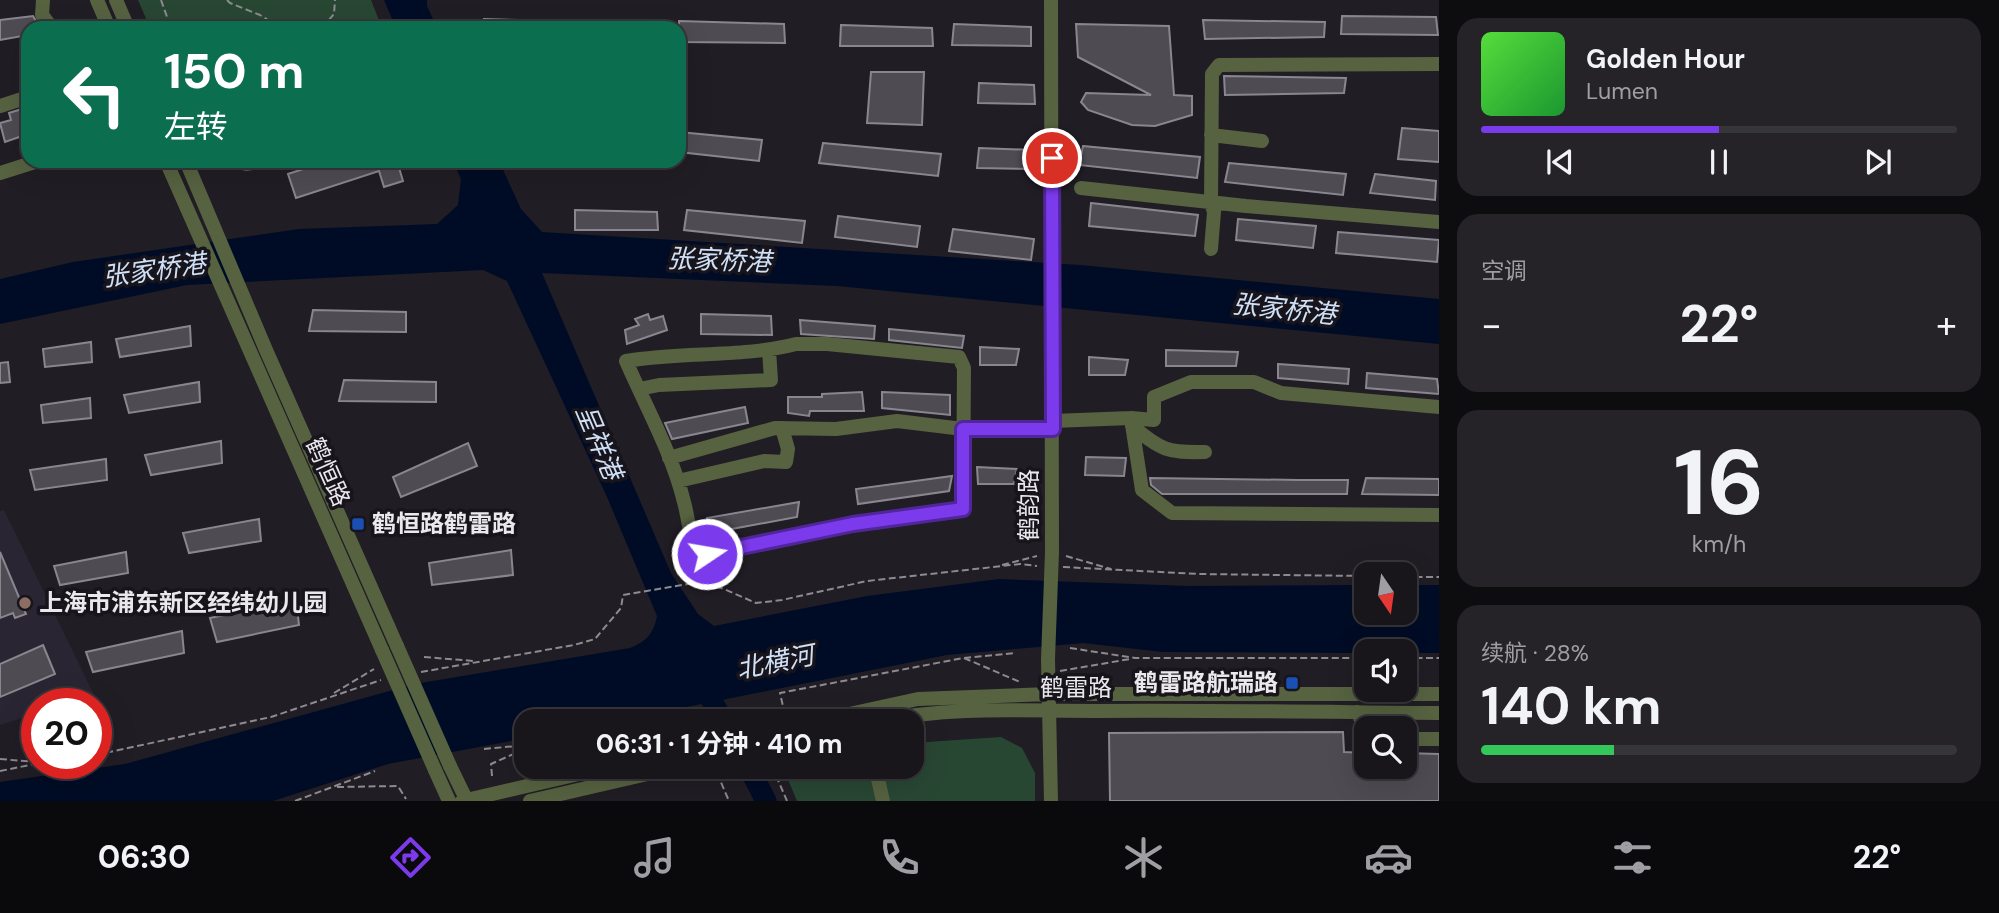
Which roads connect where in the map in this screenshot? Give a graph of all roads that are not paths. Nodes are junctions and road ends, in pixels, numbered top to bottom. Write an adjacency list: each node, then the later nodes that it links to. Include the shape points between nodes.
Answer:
1 (43, 0): 5 (street, via 41,15)
2 (97, 0): 6 (street)
3 (116, 0): 7 (street)
4 (1051, 0): 25 (street, 鹤韵路)
5 (46, 21)
6 (106, 21)
7 (125, 21)
8 (1439, 64): 11 (street, via 1219,65 1213,74)
9 (21, 99): 10 (street)
10 (0, 106)
11 (1211, 135): 12 (street); 18 (street)
12 (1262, 141)
13 (21, 166): 16 (street)
14 (169, 168): 32 (street, 鹤恒路)
15 (189, 168): 32 (street, 鹤恒路)
16 (0, 173)
17 (1081, 188): 18 (street)
18 (1211, 202): 19 (street); 20 (street)
19 (1439, 222)
20 (1211, 249)
21 (769, 351): 22 (street, via 771,380); 22 (street, via 626,361); 27 (street, via 796,344 827,344 958,357 964,368)
22 (639, 389): 29 (street)
23 (1439, 407): 24 (street, via 1281,393 1254,382 1191,382 1154,397 1154,420)
24 (1131, 422): 25 (street); 28 (street, via 1151,442 1173,452); 31 (street, via 1142,490 1171,513)
25 (1053, 425): 27 (street); 33 (street, 鹤韵路, bridge)
26 (782, 428): 27 (street, via 836,429 897,421); 29 (street); 30 (street, via 788,449 786,462 764,461)
27 (963, 429): 30 (street, via 963,509 853,524 707,554 696,546)
28 (1205, 452)
29 (669, 458): 30 (street)
30 (678, 481)
31 (1439, 514)
32 (389, 648): 46 (street, 鹤恒路, bridge); 47 (street, 鹤恒路, bridge)
33 (1049, 694): 34 (street, 鹤雷路); 35 (street, 鹤雷路, via 918,699); 36 (street, 鹤韵路)
34 (1439, 694)
35 (872, 709)
36 (1048, 711): 37 (street, 鹤雷路); 38 (street, 鹤雷路); 50 (street, 鹤韵路)
37 (1357, 712): 39 (street, 鹤雷路); 40 (street)
38 (924, 713)
39 (1439, 713)
40 (1359, 716)
41 (1417, 739): 42 (street)
42 (1439, 739)
43 (559, 779): 47 (street)
44 (626, 779): 48 (street)
45 (878, 779): 49 (street)
46 (449, 801)
47 (465, 801)
48 (530, 801)
49 (883, 801)
50 (1051, 801)

